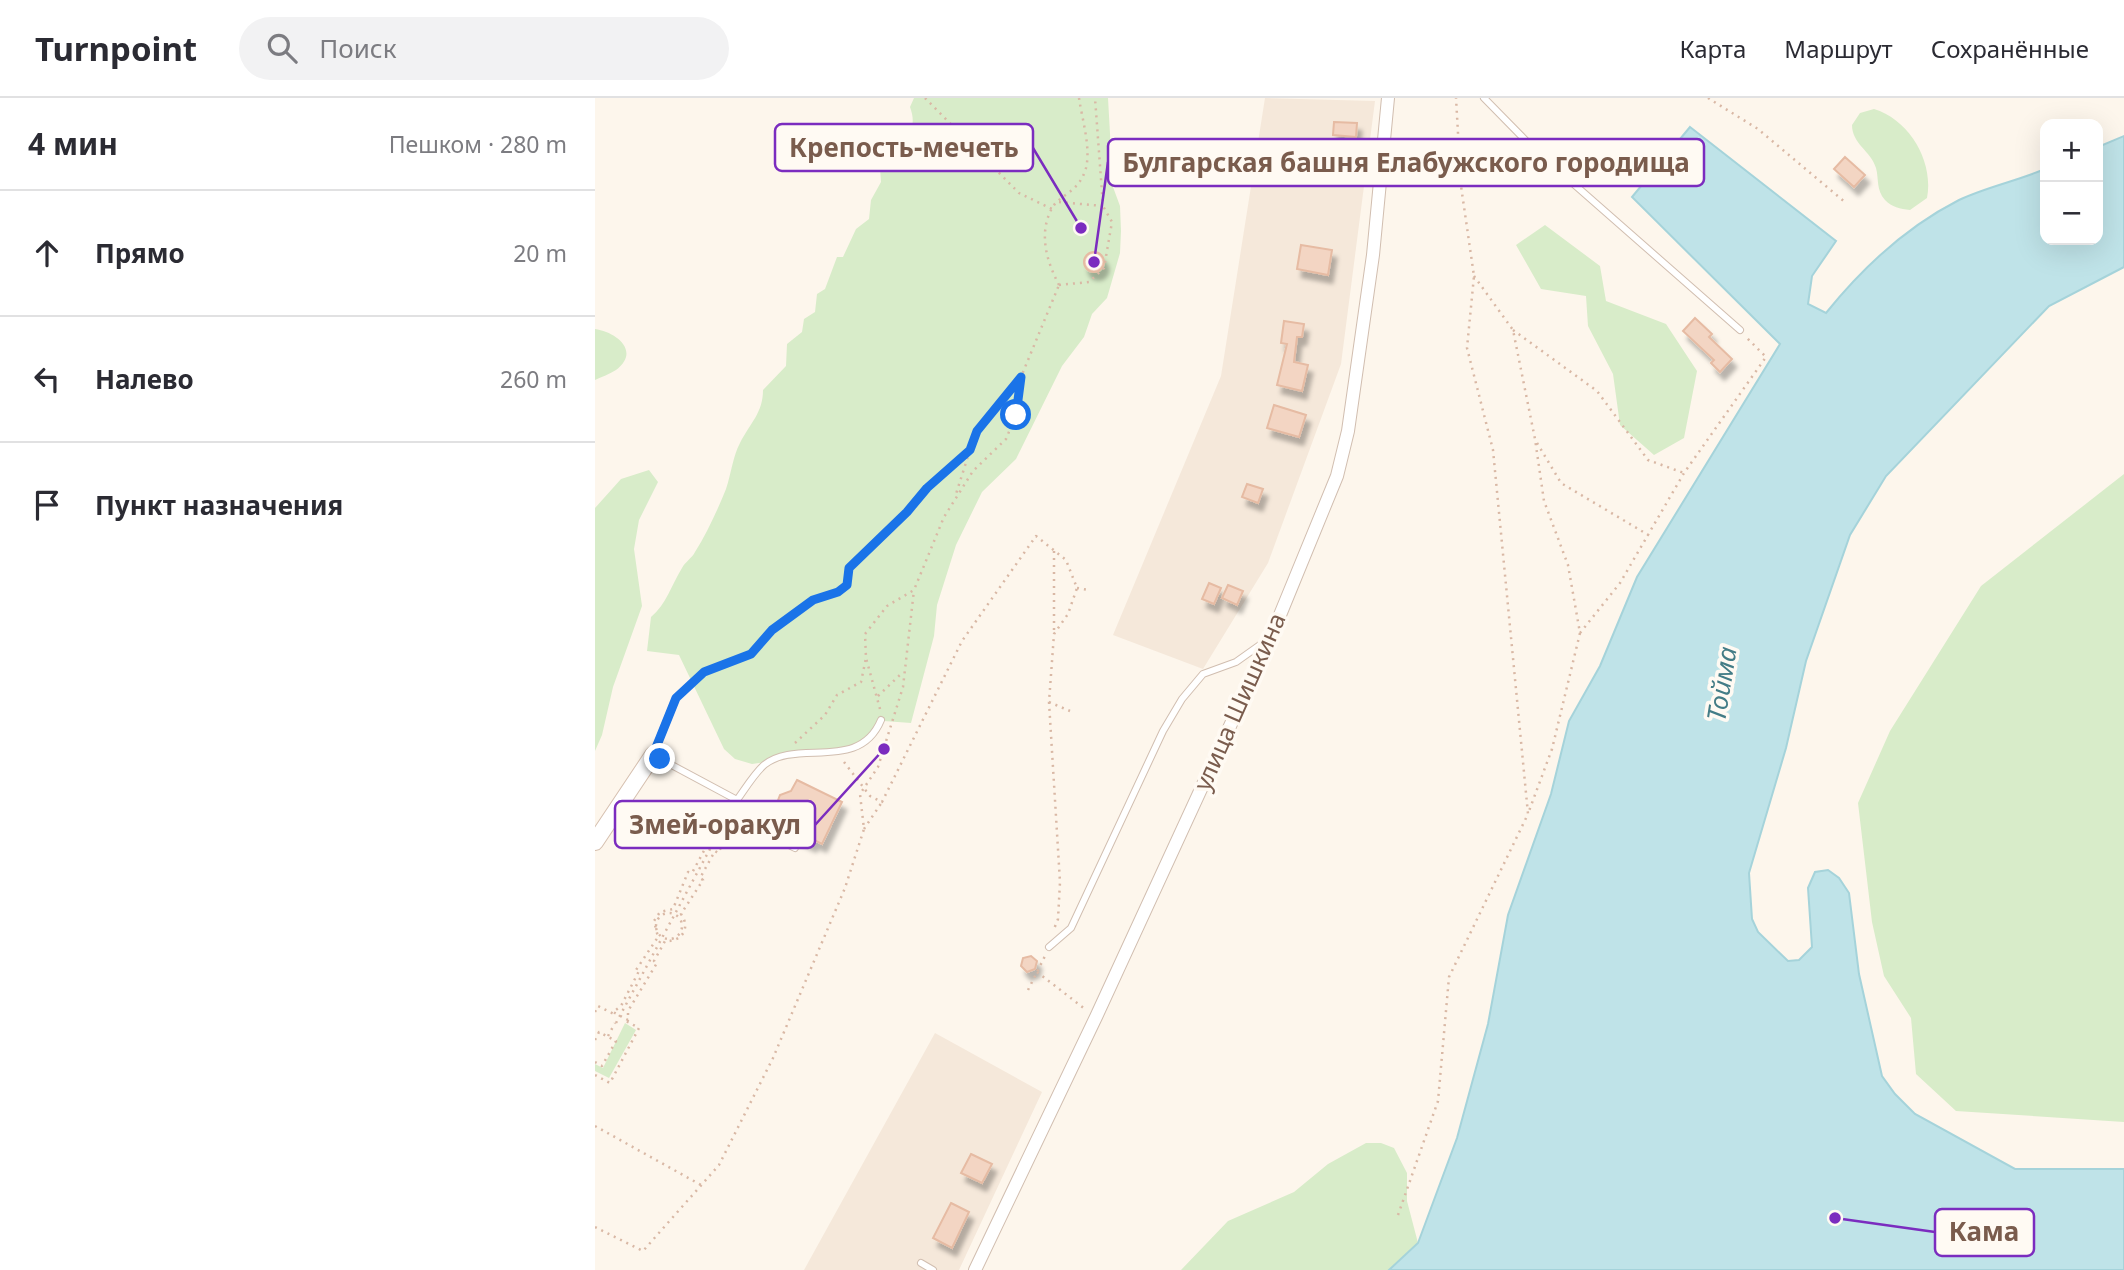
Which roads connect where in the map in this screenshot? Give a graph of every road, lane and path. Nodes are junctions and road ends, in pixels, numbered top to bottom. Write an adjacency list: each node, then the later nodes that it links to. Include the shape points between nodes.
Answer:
1 (925, 98): 11 (path, via 1019,193)
2 (1079, 98): 8 (path, via 1086,167 1073,192)
3 (1095, 98): 10 (path)
4 (1388, 98): 28 (street, улица Шишкина, via 1373,255 1348,431 1337,476)
5 (1456, 98): 12 (path, via 1461,186)
6 (1484, 98): 15 (lane, via 1535,150)
7 (1708, 98): 9 (path, via 1758,129)
8 (1059, 202): 10 (path); 11 (path)
9 (1846, 203)
10 (1103, 206): 13 (path, via 1112,222 1104,268 1089,282)
11 (1052, 209): 13 (path, via 1045,259)
12 (1474, 276): 14 (path); 42 (path, via 1467,348 1493,450)
13 (1059, 285): 16 (path)
14 (1513, 330): 17 (path); 19 (path, via 1597,391 1648,460)
15 (1740, 330): 19 (path, via 1766,357)
16 (1021, 377): 18 (path, via 977,431); 20 (path, via 1016,415 1006,439 973,471)
17 (1535, 439): 21 (path, via 1561,483); 26 (path, via 1544,501 1568,565)
18 (970, 450): 20 (path); 32 (path, via 849,568 847,585 813,600 772,630 751,654 704,672)
19 (1684, 473): 21 (path)
20 (954, 502): 24 (path)
21 (1650, 536): 26 (path)
22 (1054, 550): 23 (path, via 1066,560); 27 (path); 41 (path, via 1036,536 962,641)
23 (1077, 588): 25 (path); 27 (path)
24 (914, 590): 29 (path, via 887,606 865,634); 30 (path)
25 (1089, 590)
26 (1580, 633): 42 (path, via 1552,749)
27 (1054, 635): 33 (path)
28 (1271, 637): 50 (lane, via 1236,662 1203,674 1182,699 1071,928); 67 (street, улица Шишкина)
29 (866, 658): 31 (path); 38 (path, via 861,682 837,695 825,715)
30 (902, 673): 31 (path); 39 (path, via 903,687 878,766)
31 (878, 696): 35 (path)
32 (676, 698): 37 (lane)
33 (1049, 702): 34 (path); 48 (path, via 1060,882)
34 (1070, 710)
35 (881, 720): 36 (lane, via 863,743)
36 (835, 751): 38 (lane); 39 (path)
37 (653, 755): 40 (lane); 45 (street)
38 (781, 758): 40 (lane, via 765,764)
39 (864, 786): 41 (path); 44 (path, via 860,794)
40 (737, 800): 43 (path); 46 (lane, via 748,825)
41 (882, 802): 44 (path)
42 (1528, 814): 63 (path, via 1449,977 1439,1101)
43 (727, 819): 47 (path); 56 (path, via 731,821 726,838 681,914 686,923 683,934 675,941 665,941 628,1011 628,1020); 56 (path, via 722,816 711,830 673,909 656,916 653,926 658,937 640,962 621,1006 613,1012)
44 (864, 829): 62 (path, via 845,888 773,1058 719,1165)
45 (595, 842)
46 (795, 848)
47 (675, 914): 49 (path); 49 (path, via 662,915 657,922); 49 (path, via 681,920 681,932 671,939)
48 (1058, 919)
49 (663, 936): 56 (path)
50 (1049, 947)
51 (1043, 958): 52 (path)
52 (1037, 972): 53 (path); 54 (path)
53 (1028, 990)
54 (1081, 1006)
55 (595, 1012): 56 (path, via 599,1006)
56 (619, 1016): 57 (path); 60 (path, via 639,1028 610,1083)
57 (608, 1037): 58 (path, via 599,1032); 59 (path, via 616,1041 602,1066)
58 (595, 1040)
59 (595, 1062)
60 (595, 1075)
61 (595, 1126): 62 (path)
62 (701, 1185): 64 (path, via 643,1251)
63 (1398, 1214)
64 (595, 1227)
65 (921, 1264): 66 (lane)
66 (933, 1270)
67 (975, 1270)

